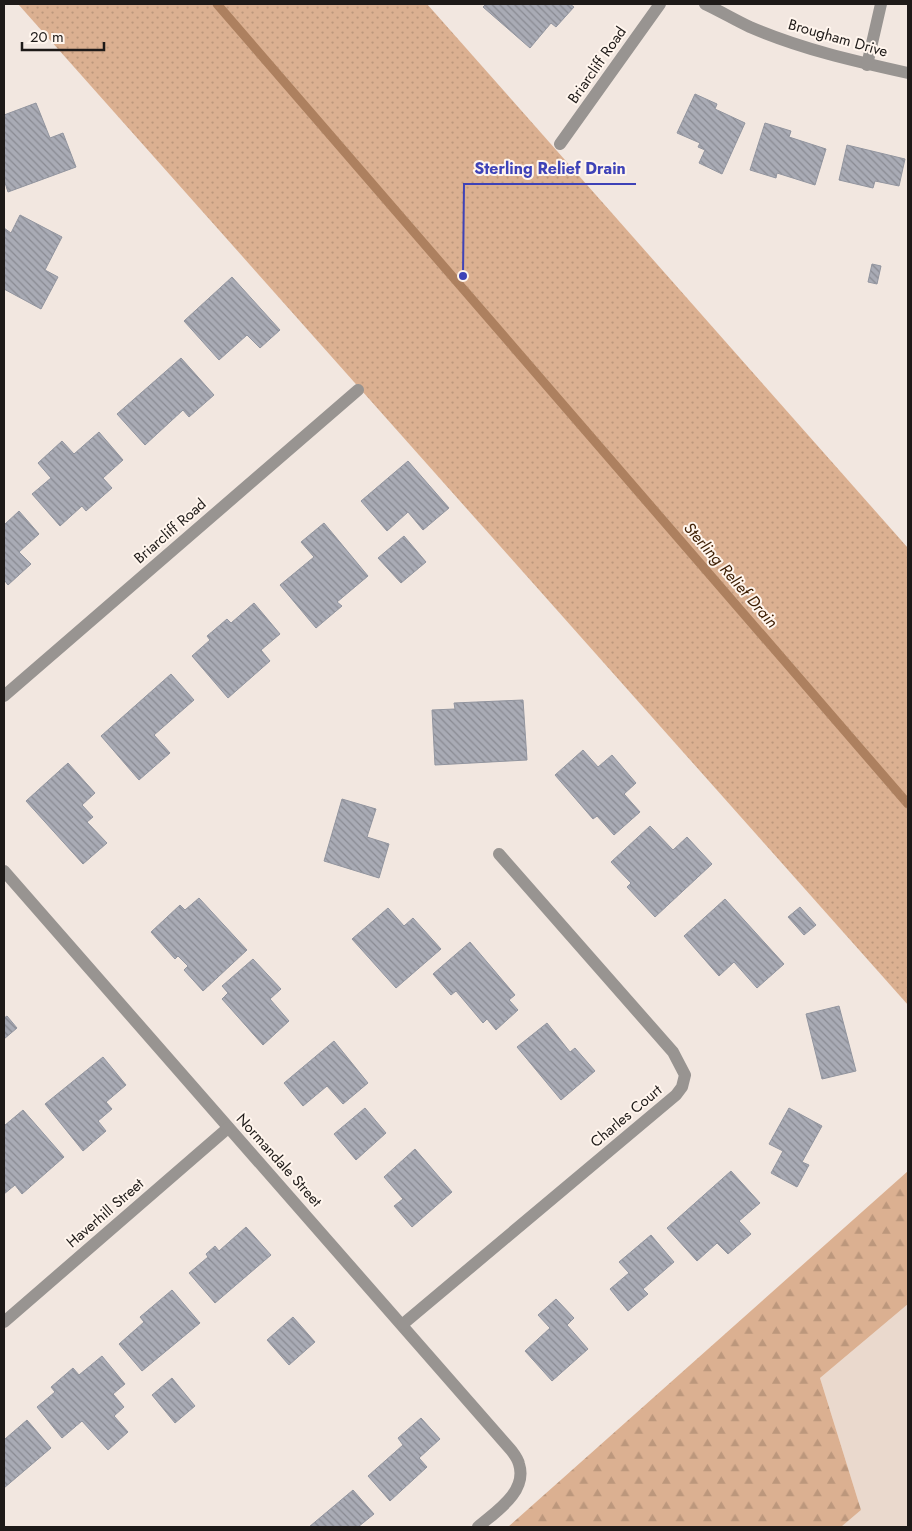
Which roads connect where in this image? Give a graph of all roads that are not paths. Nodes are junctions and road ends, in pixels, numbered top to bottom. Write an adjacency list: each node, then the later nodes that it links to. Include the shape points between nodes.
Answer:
1 (660, 4): 6 (street, Briarcliff Road)
2 (706, 4): 4 (street, Brougham Drive, via 749,26 798,45)
3 (881, 4): 4 (street)
4 (868, 65): 5 (street, Brougham Drive)
5 (908, 73)
6 (560, 144)
7 (358, 390): 8 (street, Briarcliff Road)
8 (4, 696)
9 (499, 854): 13 (street, Charles Court, via 673,1052 685,1075 676,1095)
10 (4, 871): 11 (street, Normandale Street)
11 (228, 1128): 12 (street, Haverhill Street); 13 (street, Normandale Street)
12 (4, 1322)
13 (402, 1324): 14 (street, Normandale Street, via 519,1463 521,1476 516,1490 508,1502)
14 (478, 1527)

